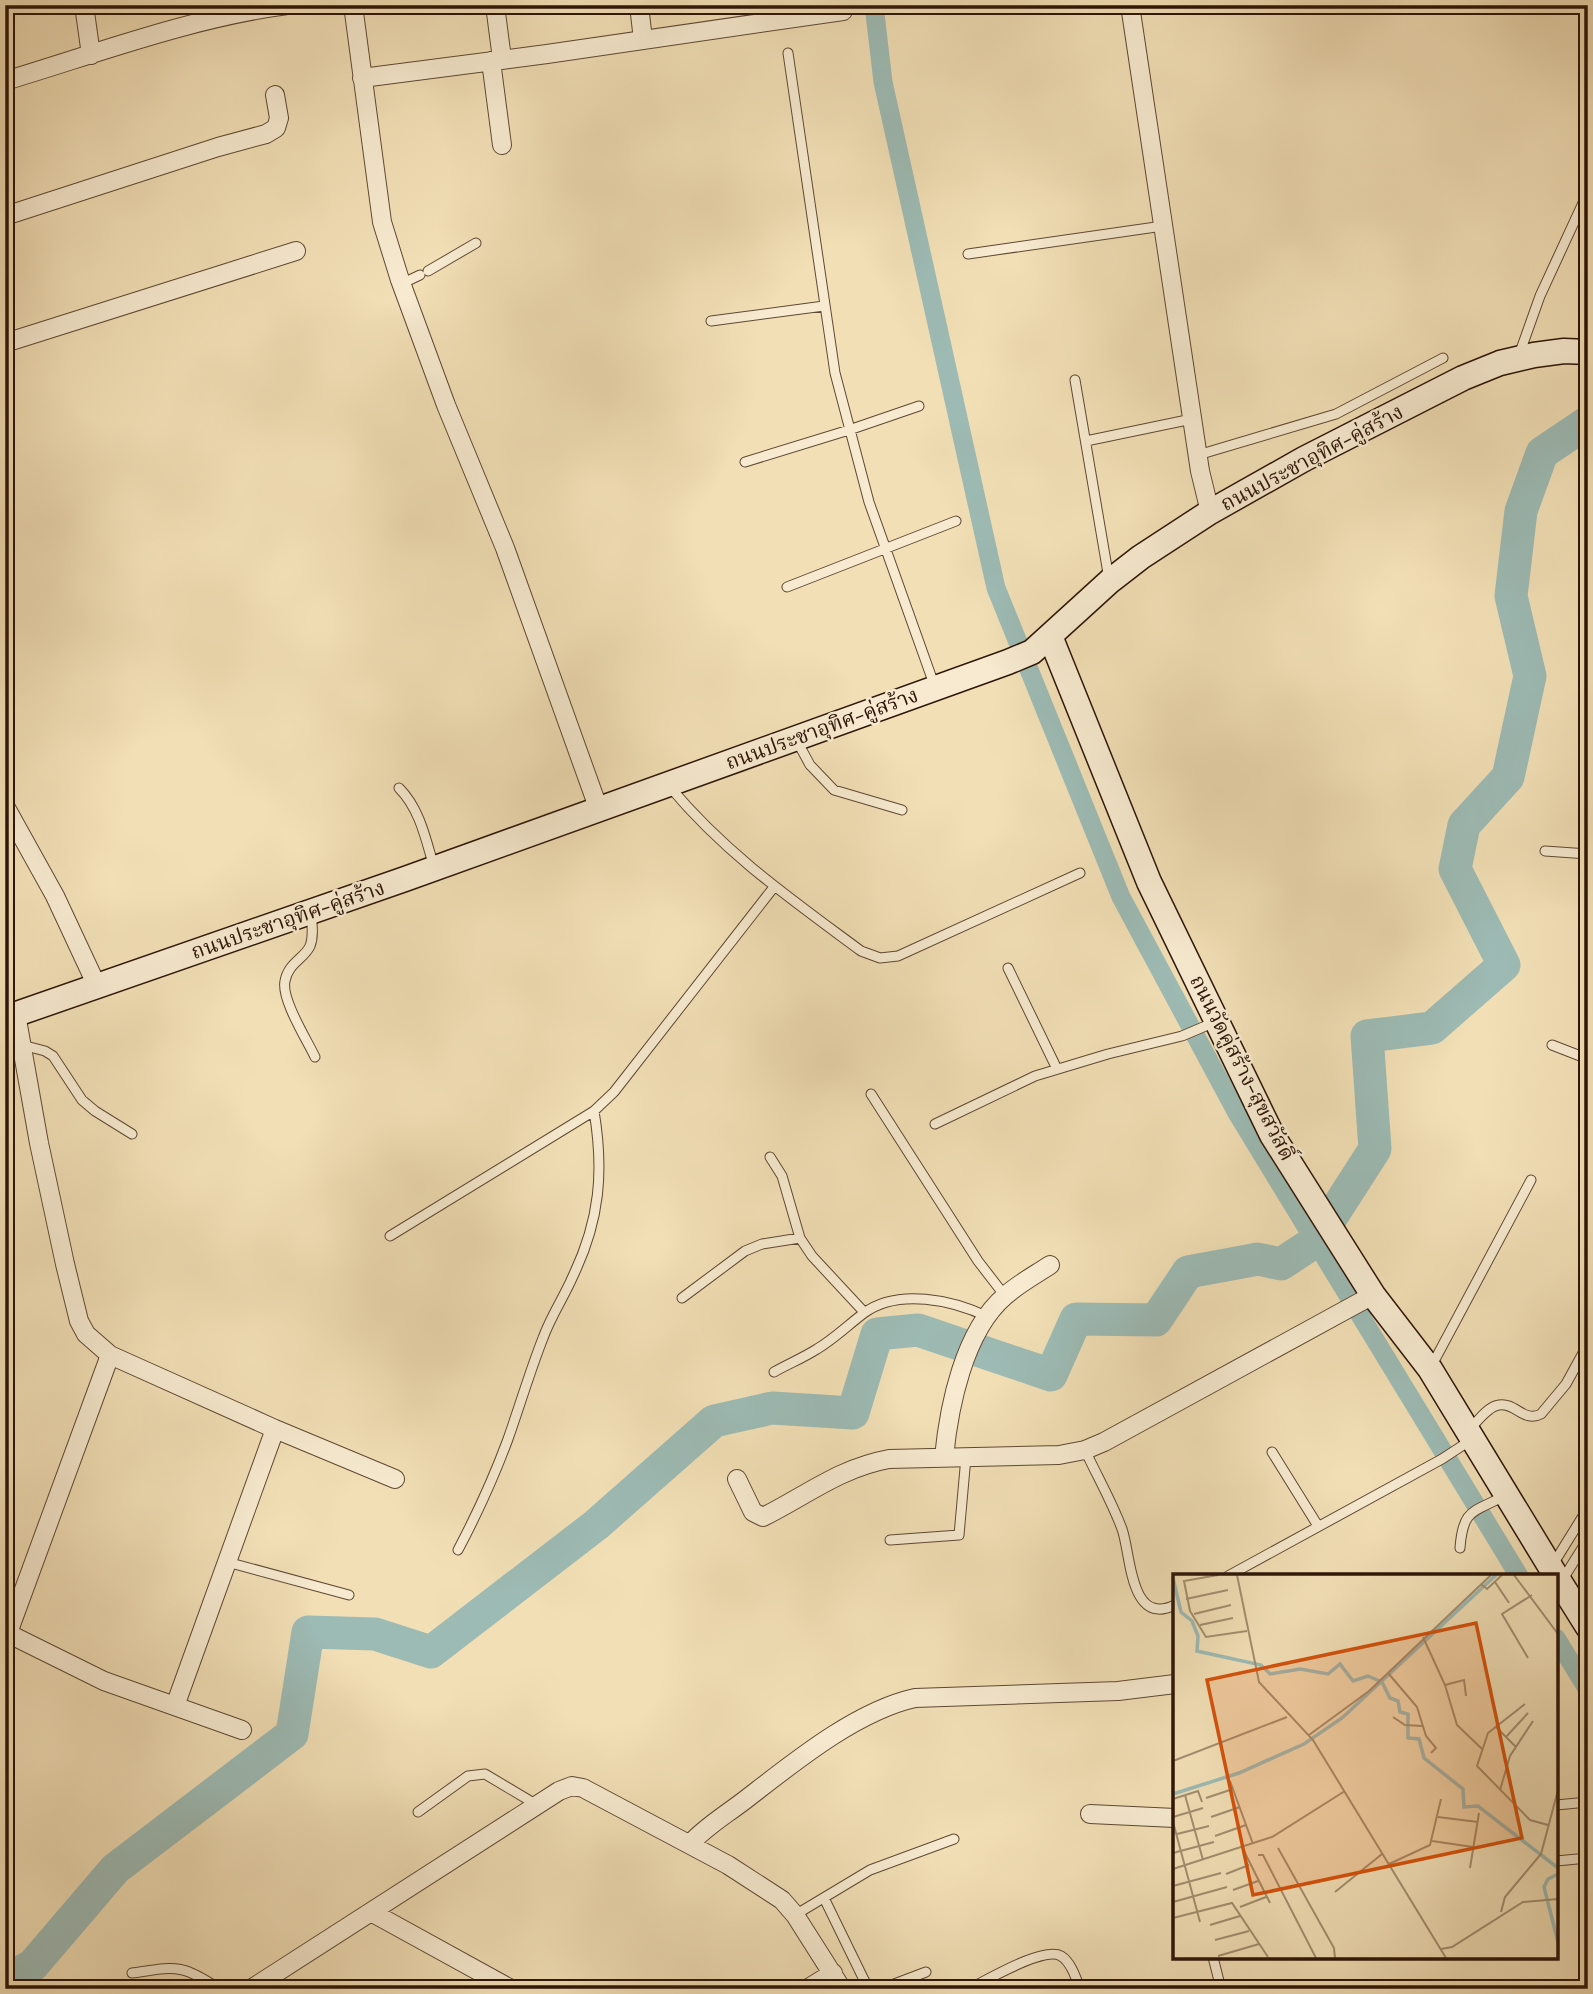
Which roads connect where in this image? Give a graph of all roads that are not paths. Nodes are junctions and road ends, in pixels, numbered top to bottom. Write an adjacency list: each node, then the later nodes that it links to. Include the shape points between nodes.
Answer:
1 (84, 5): 12 (street)
2 (287, 5): 8 (street)
3 (353, 5): 14 (street)
4 (495, 5): 13 (street)
5 (639, 5): 10 (street)
6 (1130, 5): 20 (street)
7 (842, 11): 9 (street)
8 (213, 12): 12 (street)
9 (782, 12): 10 (street)
10 (643, 40): 13 (street)
11 (788, 53): 25 (lane)
12 (92, 55): 15 (street)
13 (496, 60): 14 (street); 17 (street)
14 (362, 78): 24 (street, via 382,222)
15 (5, 80)
16 (275, 95): 19 (street, via 279,118 276,128 266,134)
17 (502, 145)
18 (1588, 192): 30 (lane, via 1540,296)
19 (5, 216)
20 (1163, 226): 23 (lane); 33 (street)
21 (476, 243): 24 (lane)
22 (296, 251): 27 (street)
23 (968, 254)
24 (401, 284): 49 (street, via 505,548)
25 (824, 306): 26 (lane); 34 (lane)
26 (711, 321)
27 (5, 343)
28 (1588, 352): 30 (main road, ถนนประชาอุทิศ-คู่สร้าง)
29 (1443, 358): 36 (lane, via 1335,414)
30 (1518, 359): 38 (main road, ถนนประชาอุทิศ-คู่สร้าง, via 1463,378)
31 (1075, 380): 35 (lane)
32 (919, 406): 34 (lane)
33 (1192, 419): 35 (lane); 36 (street)
34 (849, 430): 37 (lane); 40 (lane)
35 (1086, 441): 41 (lane)
36 (1198, 455): 38 (street)
37 (745, 462)
38 (1210, 512): 41 (main road, ถนนประชาอุทิศ-คู่สร้าง)
39 (956, 521): 40 (lane)
40 (886, 550): 42 (lane); 44 (lane)
41 (1110, 581): 43 (main road, ถนนประชาอุทิศ-คู่สร้าง)
42 (787, 587)
43 (1041, 644): 44 (main road, ถนนประชาอุทิศ-คู่สร้าง, via 1007,662); 60 (main road, ถนนวัดคู่สร้าง-สุขสวัสดิ์)
44 (935, 687): 45 (main road, ถนนประชาอุทิศ-คู่สร้าง)
45 (797, 739): 46 (main road, ถนนประชาอุทิศ-คู่สร้าง); 50 (lane, via 810,765 834,790)
46 (668, 785): 49 (main road, ถนนประชาอุทิศ-คู่สร้าง); 55 (lane, via 734,855)
47 (400, 788): 53 (lane, via 409,797)
48 (5, 806): 58 (street, via 55,896)
49 (599, 810): 53 (main road, ถนนประชาอุทิศ-คู่สร้าง)
50 (902, 810)
51 (1545, 851): 52 (lane)
52 (1588, 854)
53 (434, 869): 56 (main road, ถนนประชาอุทิศ-คู่สร้าง)
54 (1080, 873): 55 (lane, via 898,956 880,958 861,951)
55 (774, 887): 67 (lane, via 614,1092)
56 (311, 912): 58 (main road, ถนนประชาอุทิศ-คู่สร้าง); 63 (lane, via 310,949 298,958 284,982 285,994)
57 (1008, 968): 65 (lane)
58 (97, 986): 59 (main road, ถนนประชาอุทิศ-คู่สร้าง)
59 (11, 1016): 61 (street)
60 (1209, 1024): 65 (lane, via 1182,1036); 75 (main road, ถนนวัดคู่สร้าง-สุขสวัสดิ์, via 1272,1135)
61 (22, 1045): 69 (lane, via 53,1056 82,1100); 81 (street, via 79,1321 86,1334)
62 (1552, 1045): 64 (lane)
63 (315, 1057)
64 (1588, 1059)
65 (1057, 1069): 68 (lane)
66 (871, 1094): 76 (lane)
67 (594, 1111): 72 (lane); 98 (lane, via 600,1178 592,1227 548,1324 481,1505)
68 (935, 1124)
69 (132, 1134)
70 (770, 1157): 73 (lane, via 782,1176)
71 (1531, 1180): 82 (lane)
72 (390, 1236)
73 (800, 1238): 77 (lane, via 745,1251); 78 (lane)
74 (1050, 1265): 76 (street)
75 (1373, 1295): 82 (main road, ถนนวัดคู่สร้าง-สุขสวัสดิ์); 86 (street)
76 (1005, 1296): 79 (street)
77 (682, 1298)
78 (864, 1312): 79 (lane, via 895,1300 922,1299 969,1308); 83 (lane, via 816,1350)
79 (988, 1317): 88 (street, via 974,1338 953,1393)
80 (1588, 1344): 85 (lane, via 1566,1384 1541,1414 1528,1416 1499,1405)
81 (110, 1355): 84 (street); 106 (street)
82 (1430, 1369): 85 (main road, ถนนวัดคู่สร้าง-สุขสวัสดิ์)
83 (774, 1372)
84 (275, 1429): 90 (street); 99 (street)
85 (1466, 1439): 92 (main road, ถนนวัดคู่สร้าง-สุขสวัสดิ์); 94 (lane, via 1442,1459)
86 (1085, 1450): 89 (street); 104 (lane, via 1123,1530 1136,1591 1150,1606)
87 (1272, 1452): 94 (lane)
88 (944, 1457): 89 (street); 91 (street, via 864,1464 763,1517 753,1512)
89 (966, 1457): 96 (lane, via 959,1535)
90 (395, 1479)
91 (737, 1479)
92 (1499, 1499): 97 (lane, via 1470,1513 1464,1521); 101 (main road, ถนนวัดคู่สร้าง-สุขสวัสดิ์)
93 (1588, 1508): 102 (lane)
94 (1318, 1526): 100 (lane)
95 (1588, 1539): 102 (lane)
96 (890, 1540)
97 (1460, 1548)
98 (458, 1550)
99 (227, 1562): 103 (lane); 108 (street)
100 (1232, 1574)
101 (1551, 1574)
102 (1558, 1584): 105 (main road, ถนนวัดคู่สร้าง-สุขสวัสดิ์)
103 (349, 1595)
104 (1173, 1606)
105 (1588, 1627)
106 (7, 1633): 108 (street, via 104,1681)
107 (1173, 1684): 117 (street, via 896,1702 859,1720 780,1773)
108 (175, 1706): 109 (street)
109 (242, 1730)
110 (1588, 1802): 112 (lane)
111 (537, 1805): 113 (lane, via 485,1774 477,1774); 117 (street, via 572,1786 583,1788); 121 (street)
112 (1558, 1805)
113 (418, 1812)
114 (1090, 1814): 115 (street)
115 (1173, 1818)
116 (954, 1839): 120 (lane, via 870,1870)
117 (690, 1844): 122 (street, via 782,1900)
118 (1588, 1858): 119 (lane)
119 (1558, 1861)
120 (824, 1898): 122 (lane); 131 (lane, via 867,1986)
121 (371, 1912): 128 (street); 129 (street)
122 (795, 1915): 126 (street)
123 (1214, 1959): 134 (lane)
124 (926, 1972): 131 (lane)
125 (132, 1973): 127 (lane, via 178,1968)
126 (838, 1981): 130 (street)
127 (219, 1989)
128 (251, 1989)
129 (511, 1989)
130 (807, 1989)
131 (879, 1989)
132 (969, 1989): 133 (lane, via 1050,1953 1066,1960)
133 (1080, 1989)
134 (1221, 1989)

